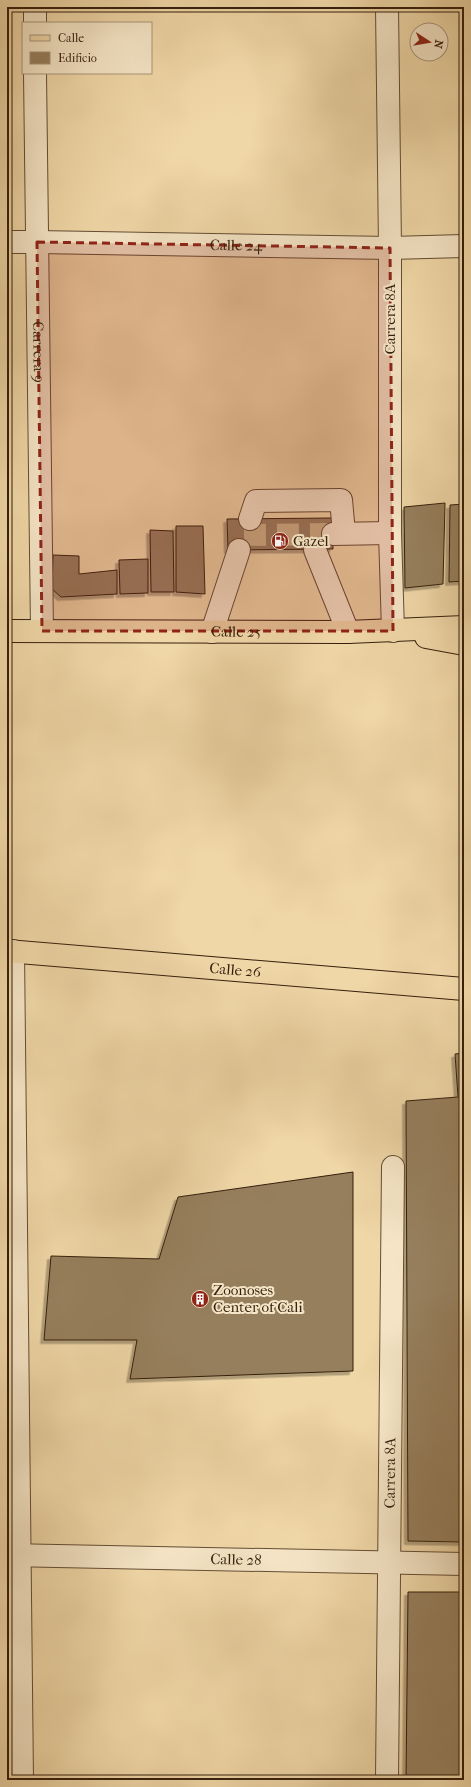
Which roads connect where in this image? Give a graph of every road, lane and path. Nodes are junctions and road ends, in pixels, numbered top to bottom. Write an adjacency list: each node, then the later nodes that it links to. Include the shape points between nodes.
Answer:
1 (35, 7): 3 (street)
2 (388, 7): 8 (street, Carrera 8A)
3 (35, 22)
4 (35, 74): 6 (street, Carrera 9)
5 (7, 242): 6 (street, Calle 24)
6 (37, 242): 8 (street, Calle 24); 15 (street, Carrera 9)
7 (464, 246): 8 (street, Calle 24)
8 (390, 248): 10 (street, Carrera 8A)
9 (250, 519): 10 (street, via 256,501 342,500 338,534)
10 (390, 533): 16 (street, Carrera 8A)
11 (239, 550): 17 (street)
12 (315, 550): 18 (street)
13 (464, 627): 16 (main road, Calle 25)
14 (7, 631): 15 (main road, Calle 25)
15 (42, 631): 17 (main road, Calle 25)
16 (392, 631): 18 (main road, Calle 25); 19 (main road)
17 (212, 632): 18 (main road, Calle 25)
18 (348, 632)
19 (464, 644)
20 (10, 951): 21 (main road, Calle 26); 23 (street)
21 (464, 989)
22 (393, 1167): 25 (street, Carrera 8A)
23 (11, 1192): 24 (street)
24 (13, 1555): 25 (street, Calle 28); 27 (street)
25 (389, 1562): 26 (street, Calle 28); 28 (street, Carrera 8A)
26 (464, 1564)
27 (22, 1780)
28 (387, 1780)

